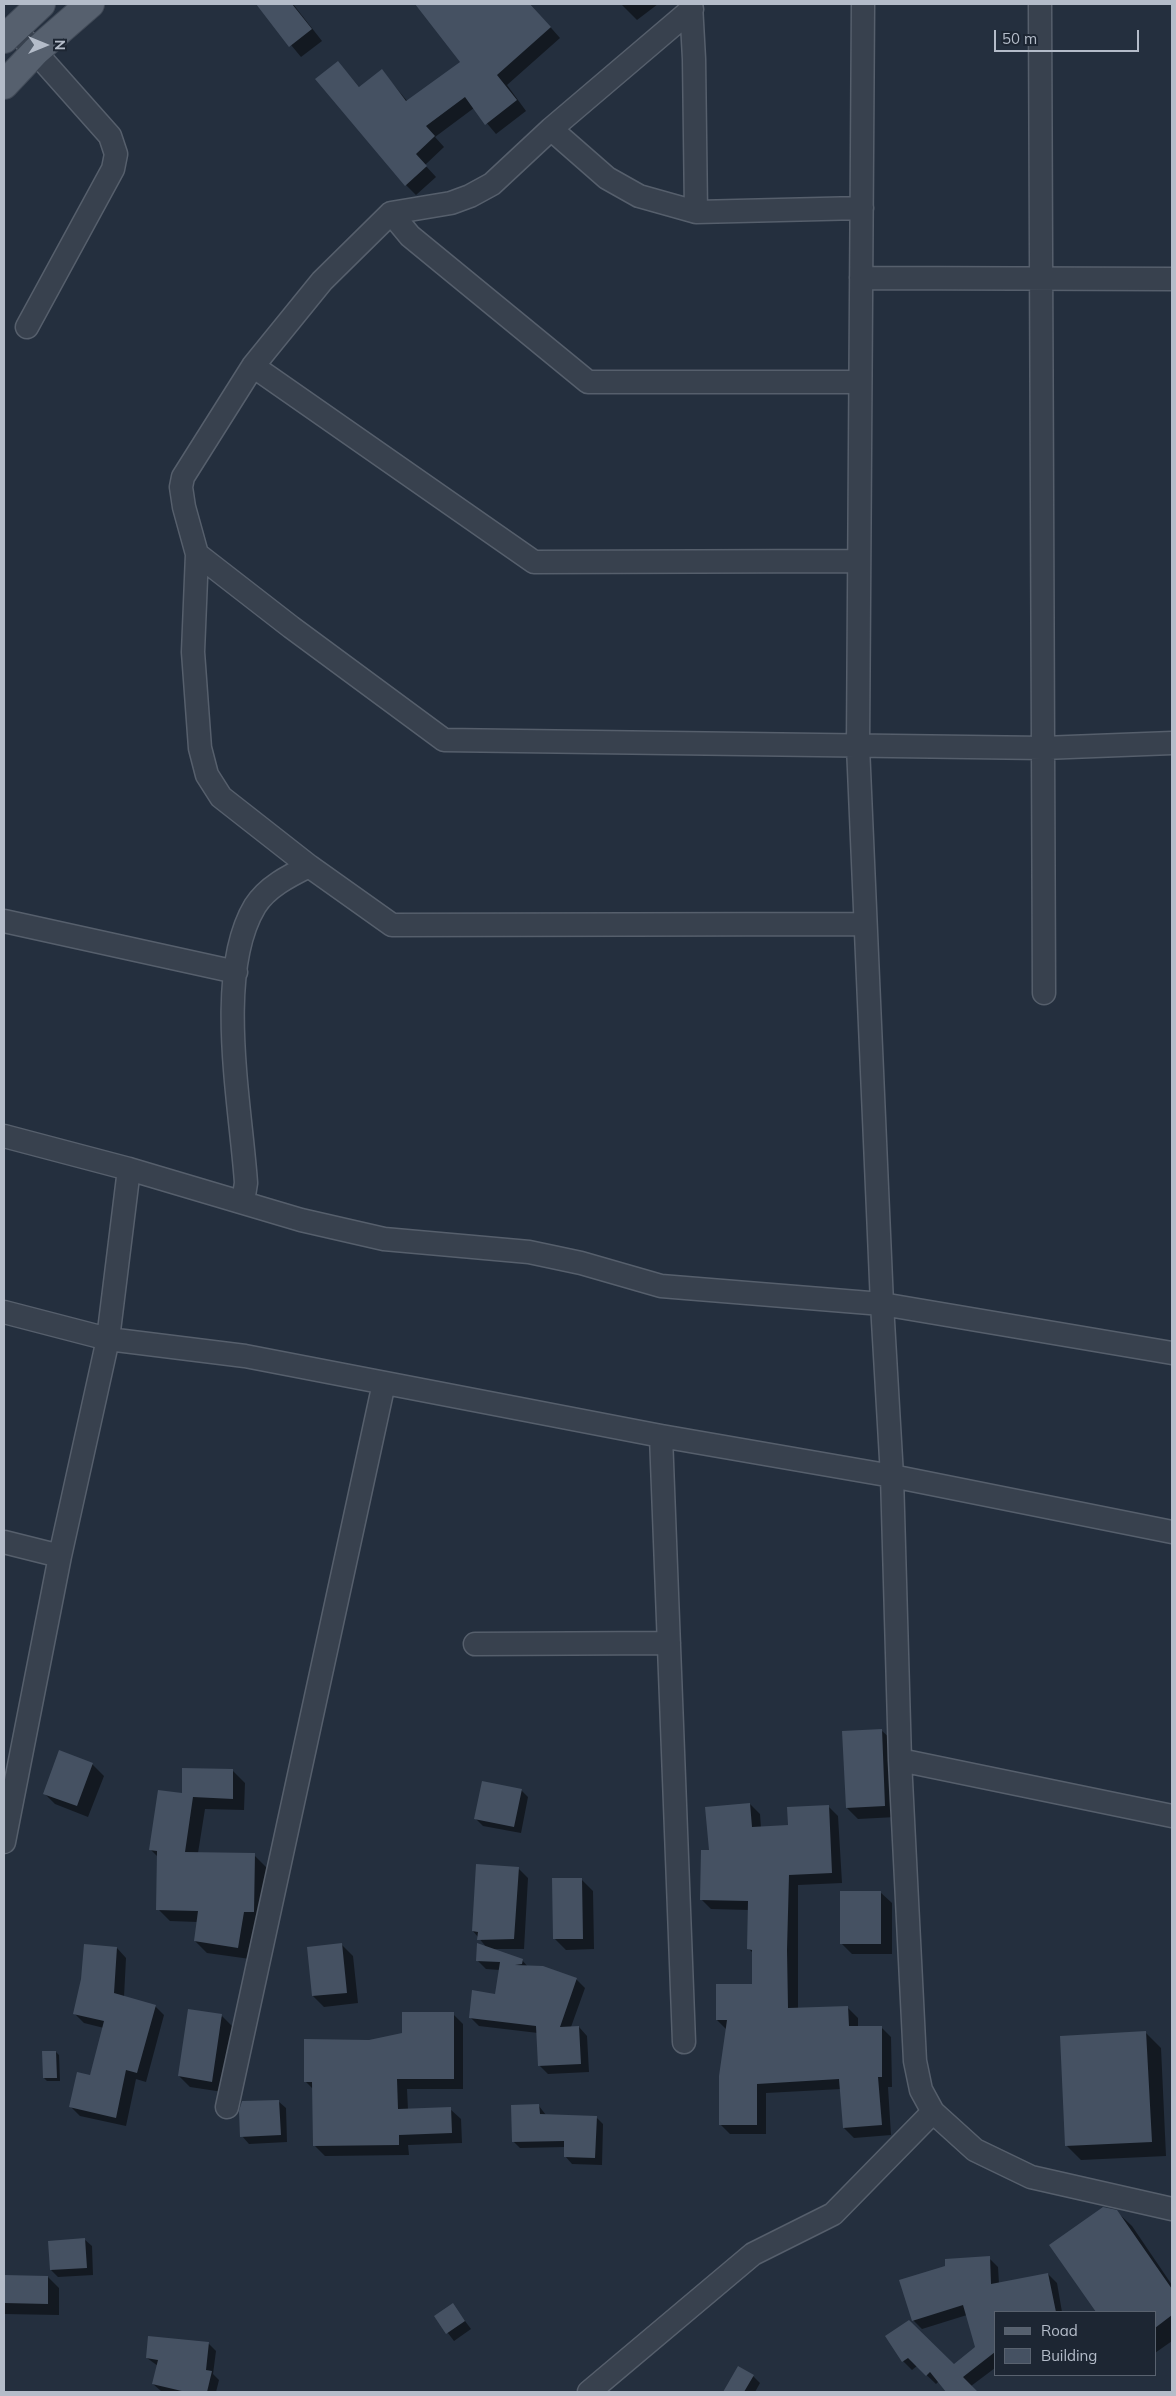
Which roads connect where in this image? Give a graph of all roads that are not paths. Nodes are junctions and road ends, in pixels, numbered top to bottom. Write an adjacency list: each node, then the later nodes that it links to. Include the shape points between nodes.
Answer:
1 (41, 4): 6 (main road)
2 (90, 4): 7 (main road)
3 (863, 4): 10 (street)
4 (1040, 4): 14 (street)
5 (691, 6): 9 (street); 11 (street)
6 (9, 34): 7 (street)
7 (36, 51): 8 (main road); 16 (street, via 110,136 116,154 113,169)
8 (4, 85)
9 (551, 129): 11 (street, via 607,178 639,196); 12 (street, via 492,184 470,196 451,203)
10 (862, 208): 11 (street); 13 (street)
11 (696, 212)
12 (392, 213): 17 (street, via 322,281); 18 (street, via 410,236 588,382)
13 (861, 278): 14 (street); 18 (street)
14 (1041, 278): 15 (street); 23 (street)
15 (1172, 279)
16 (26, 327)
17 (252, 366): 19 (street, via 183,477 184,507); 20 (street, via 534,562)
18 (860, 382): 20 (street)
19 (197, 554): 22 (street, via 444,740); 24 (street, via 193,652 200,748 207,775 221,797)
20 (858, 561): 22 (street)
21 (1172, 743): 23 (street)
22 (858, 746): 23 (street); 26 (street)
23 (1043, 748): 28 (street)
24 (309, 866): 26 (street, via 392,925); 27 (street, via 279,881 255,905 240,939)
25 (4, 921): 27 (street)
26 (865, 924): 32 (street)
27 (236, 972): 31 (street, via 233,1007 246,1184)
28 (1044, 992)
29 (4, 1136): 30 (street)
30 (129, 1169): 31 (street); 34 (street)
31 (243, 1202): 32 (street, via 300,1220 384,1239 529,1252 661,1286)
32 (882, 1304): 35 (street); 38 (street)
33 (4, 1312): 34 (street)
34 (108, 1339): 36 (street, via 246,1356); 41 (street)
35 (1172, 1353)
36 (384, 1383): 37 (street); 49 (street)
37 (661, 1436): 38 (street); 43 (street)
38 (892, 1476): 39 (street); 45 (street)
39 (1172, 1532)
40 (4, 1542): 41 (street)
41 (60, 1556): 44 (street)
42 (475, 1644): 43 (street)
43 (669, 1644): 48 (street)
44 (13, 1745): 47 (street)
45 (900, 1760): 46 (street); 50 (street, via 915,2061 921,2090)
46 (1172, 1816)
47 (4, 1842)
48 (684, 2042)
49 (227, 2107)
50 (933, 2112): 51 (street, via 975,2150 1031,2177 1108,2196); 52 (street, via 833,2214 752,2254)
51 (1171, 2206)
52 (589, 2392)

